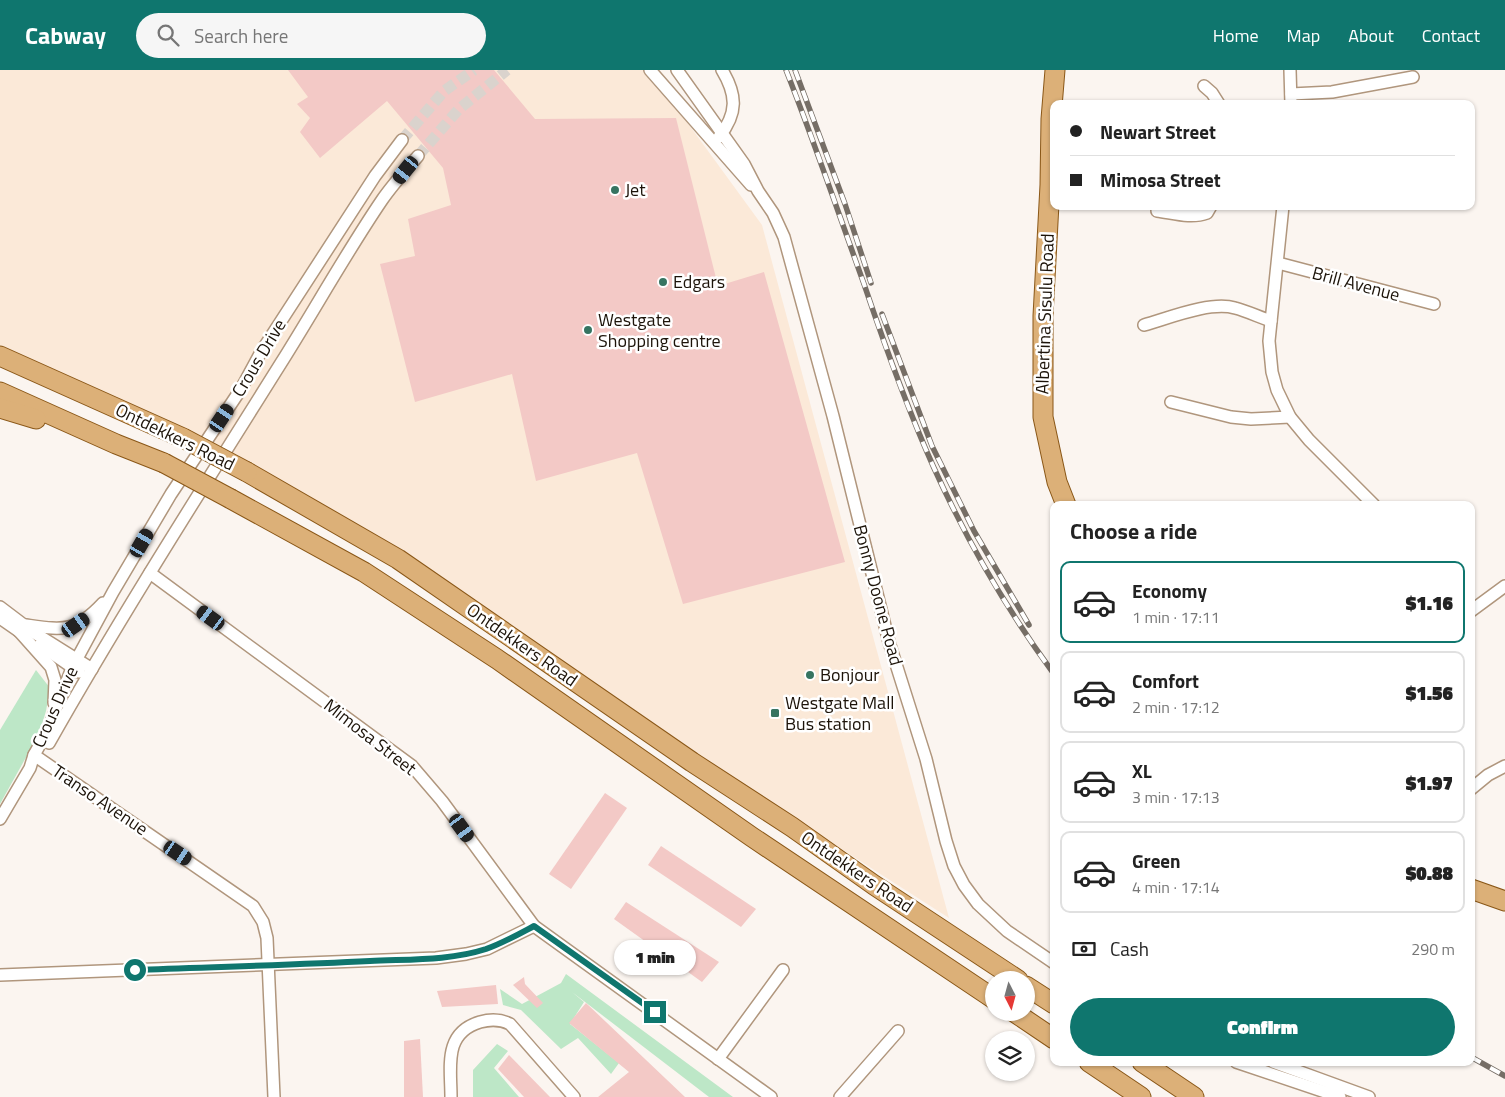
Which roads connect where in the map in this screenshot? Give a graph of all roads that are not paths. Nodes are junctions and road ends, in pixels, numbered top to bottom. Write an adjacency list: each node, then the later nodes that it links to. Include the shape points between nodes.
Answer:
1 (650, 70): 8 (street, Bonny Doone Road)
2 (675, 70): 8 (street); 14 (street, Bonny Doone Road)
3 (722, 70): 14 (street, via 734,100 733,110)
4 (1045, 70): 13 (main road, Albertina Sisulu Road)
5 (1055, 70): 11 (main road, Albertina Sisulu Road)
6 (1290, 70): 10 (street)
7 (1413, 77): 10 (street)
8 (658, 80): 16 (street, Bonny Doone Road)
9 (1204, 86): 12 (street)
10 (1291, 99)
11 (1053, 100)
12 (1216, 100)
13 (1050, 111)
14 (722, 132): 16 (street); 19 (street, Bonny Doone Road)
15 (402, 140): 37 (street, Crous Drive, via 369,184 171,494)
16 (713, 143): 19 (street, Bonny Doone Road)
17 (418, 156): 35 (street, Crous Drive, via 383,198)
18 (1050, 185): 33 (main road, Albertina Sisulu Road, via 1043,326 1043,417 1057,482)
19 (758, 191): 52 (street, Bonny Doone Road, via 784,237 792,264 889,642 926,759 954,866 978,904 1007,931)
20 (1209, 210): 22 (street, via 1202,215 1189,216)
21 (1283, 210): 23 (street)
22 (1156, 211)
23 (1278, 263): 24 (street, Brill Avenue); 25 (street)
24 (1434, 304)
25 (1271, 321): 26 (street, via 1235,308 1218,307); 31 (street, via 1269,356 1272,372)
26 (1144, 325)
27 (0, 356): 55 (main road, Ontdekkers Road, bridge, via 183,438 398,559 692,762)
28 (0, 392): 32 (main road, Ontdekkers Road)
29 (1171, 402): 31 (street, via 1244,418)
30 (0, 408): 32 (main road)
31 (1290, 417): 34 (street)
32 (116, 444): 58 (main road, Ontdekkers Road, bridge, via 164,463 364,572 497,659 752,837)
33 (1064, 501)
34 (1370, 501)
35 (150, 573): 43 (street, Crous Drive); 51 (street, Mimosa Street, via 412,766 442,801)
36 (1505, 586): 39 (street)
37 (113, 592): 41 (street, via 94,613 76,625 58,630); 42 (street, Crous Drive)
38 (0, 607): 41 (street)
39 (1475, 608)
40 (0, 618): 41 (street)
41 (21, 628): 42 (street); 44 (street, via 51,667 55,680 54,704)
42 (74, 664): 43 (street); 44 (street, Crous Drive)
43 (89, 673): 45 (street, Crous Drive)
44 (47, 732): 45 (street, Crous Drive)
45 (37, 757): 48 (street, Crous Drive); 53 (street, Transo Avenue, via 253,906 267,938)
46 (1505, 766): 47 (street)
47 (1475, 786)
48 (0, 819)
49 (1475, 890): 50 (main road)
50 (1505, 901)
51 (534, 926): 53 (street, via 487,949 466,954); 63 (street, Mimosa Street)
52 (1050, 960)
53 (270, 965): 56 (street); 68 (street, Transo Avenue)
54 (783, 970): 63 (street)
55 (1004, 971)
56 (0, 975)
57 (1035, 992): 59 (main road)
58 (985, 993)
59 (1050, 1001)
60 (1027, 1021): 62 (main road)
61 (898, 1031): 72 (street)
62 (1050, 1036)
63 (718, 1059): 71 (street, Mimosa Street)
64 (1095, 1066): 73 (main road)
65 (1148, 1066): 74 (main road)
66 (1248, 1066): 75 (street)
67 (1284, 1066): 76 (street)
68 (274, 1097)
69 (451, 1097): 70 (street, via 450,1057 458,1034 475,1024 496,1020 510,1024)
70 (574, 1097)
71 (771, 1097)
72 (840, 1097)
73 (1140, 1097)
74 (1194, 1097)
75 (1340, 1097)
76 (1369, 1097)

